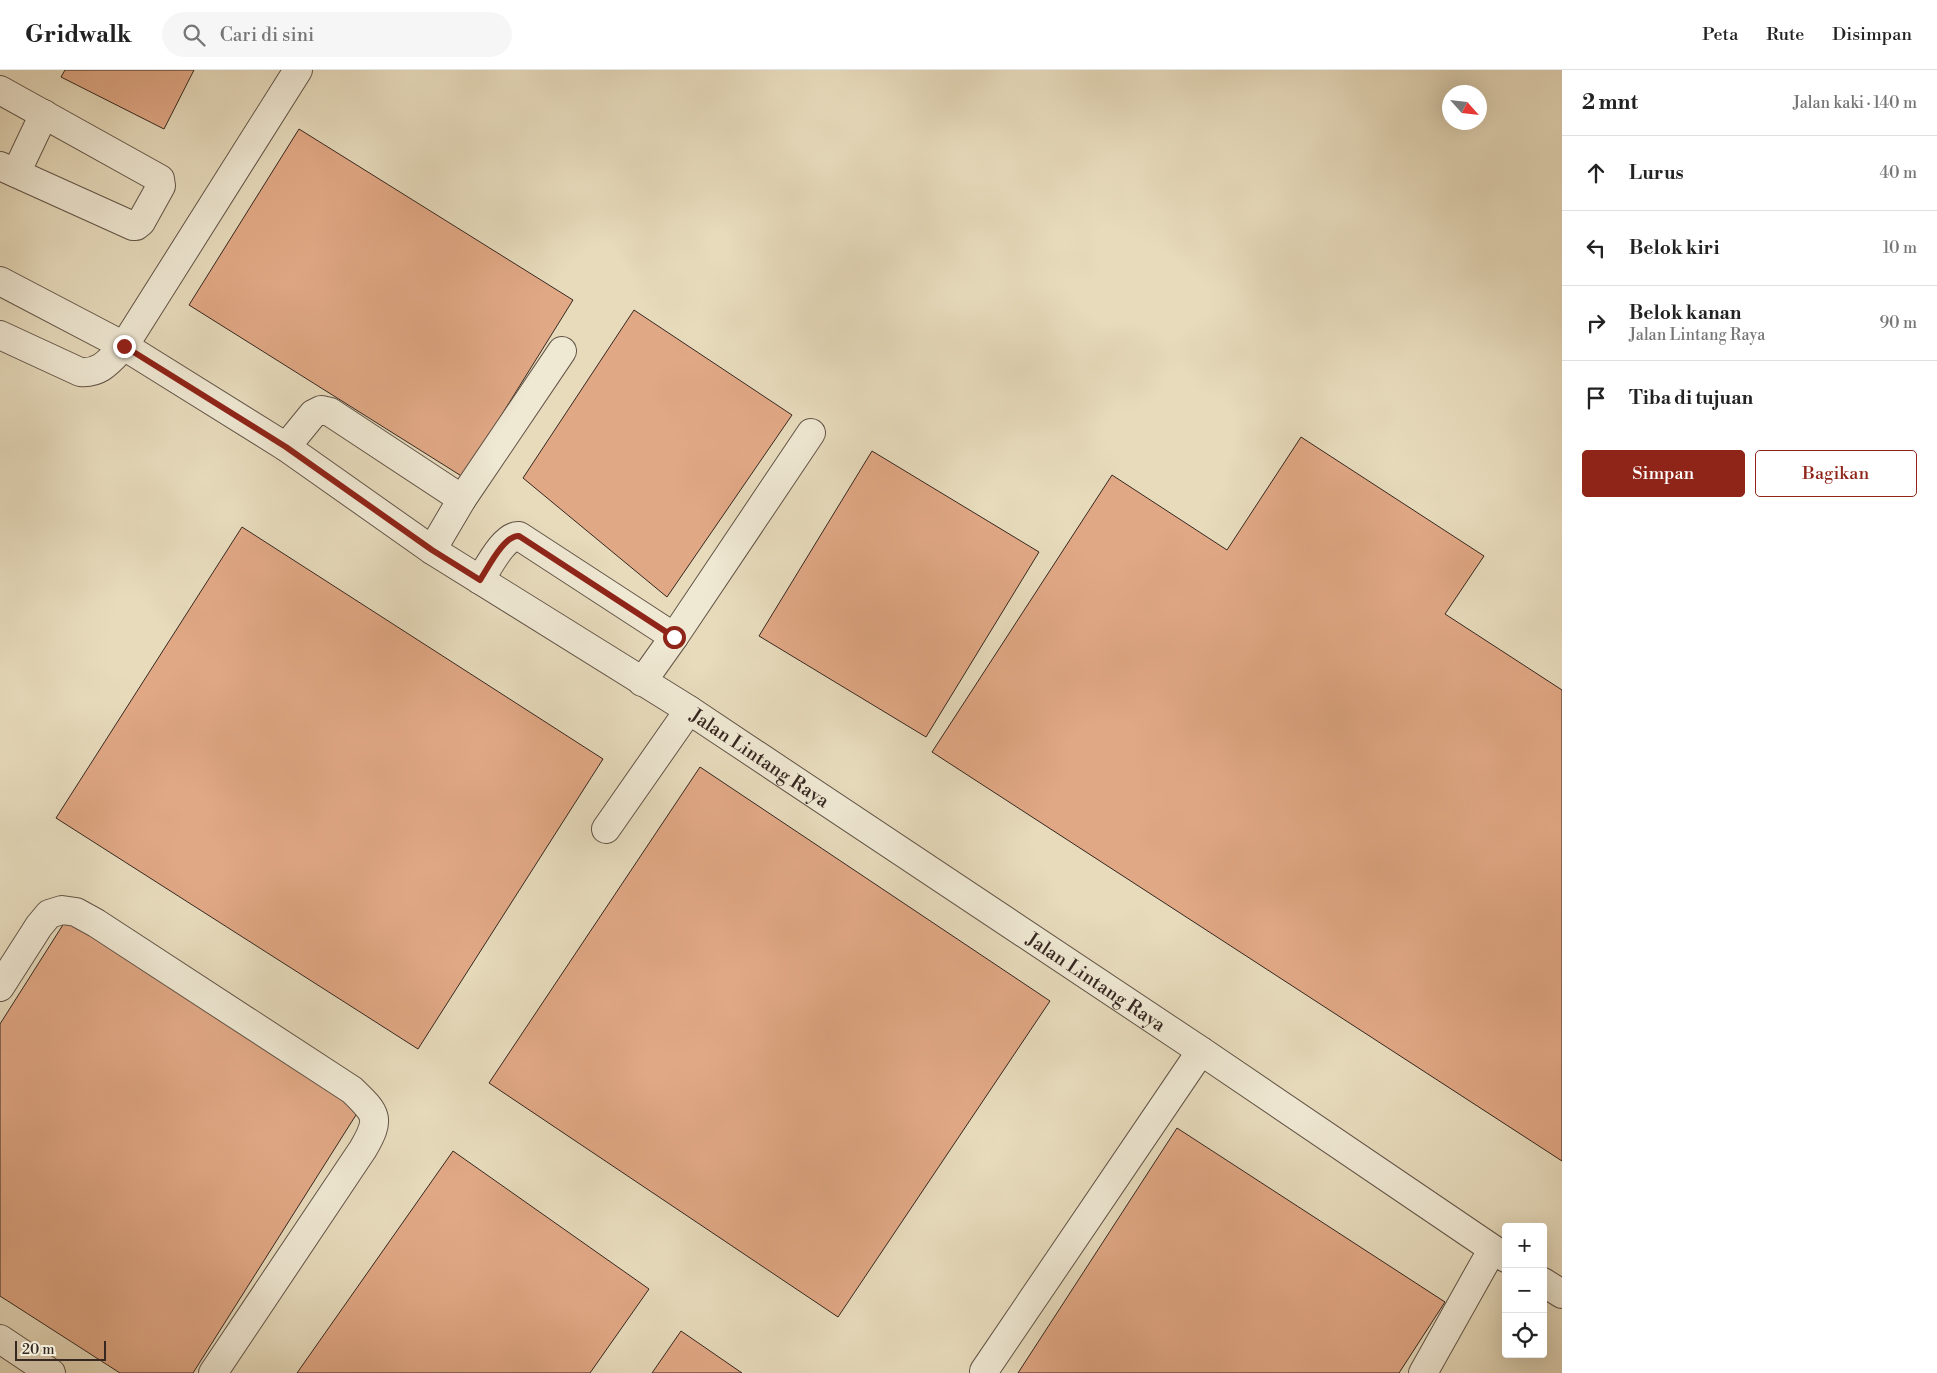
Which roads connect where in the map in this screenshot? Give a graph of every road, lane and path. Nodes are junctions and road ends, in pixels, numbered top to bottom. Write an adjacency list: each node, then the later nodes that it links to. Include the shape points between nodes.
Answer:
1 (298, 70): 7 (lane)
2 (0, 90): 3 (lane)
3 (44, 114): 4 (lane); 4 (lane, via 160,179 160,188 139,224 132,226)
4 (8, 169)
5 (0, 281): 7 (lane, Jalan Lintang Raya)
6 (0, 335): 7 (lane, via 85,373 104,366)
7 (124, 346): 10 (lane, Jalan Lintang Raya)
8 (562, 351): 11 (lane)
9 (811, 433): 14 (lane)
10 (286, 447): 11 (lane, via 313,414 321,410 330,412); 12 (lane, Jalan Lintang Raya)
11 (462, 500): 12 (lane)
12 (432, 550): 13 (lane, Jalan Lintang Raya)
13 (480, 580): 14 (lane, via 506,540 519,536); 15 (lane, Jalan Lintang Raya)
14 (674, 637): 15 (lane)
15 (642, 682): 16 (lane, Jalan Lintang Raya)
16 (689, 710): 17 (lane); 19 (lane, Jalan Lintang Raya)
17 (606, 829)
18 (0, 987): 26 (lane, via 49,914 62,910 76,912 352,1090 371,1108 374,1130 363,1150)
19 (1201, 1051): 20 (lane, Jalan Lintang Raya); 24 (lane)
20 (1499, 1254): 27 (lane)
21 (1547, 1285): 22 (lane)
22 (1562, 1294)
23 (0, 1339): 25 (lane)
24 (984, 1371)
25 (51, 1373)
26 (213, 1373)
27 (1423, 1373)

